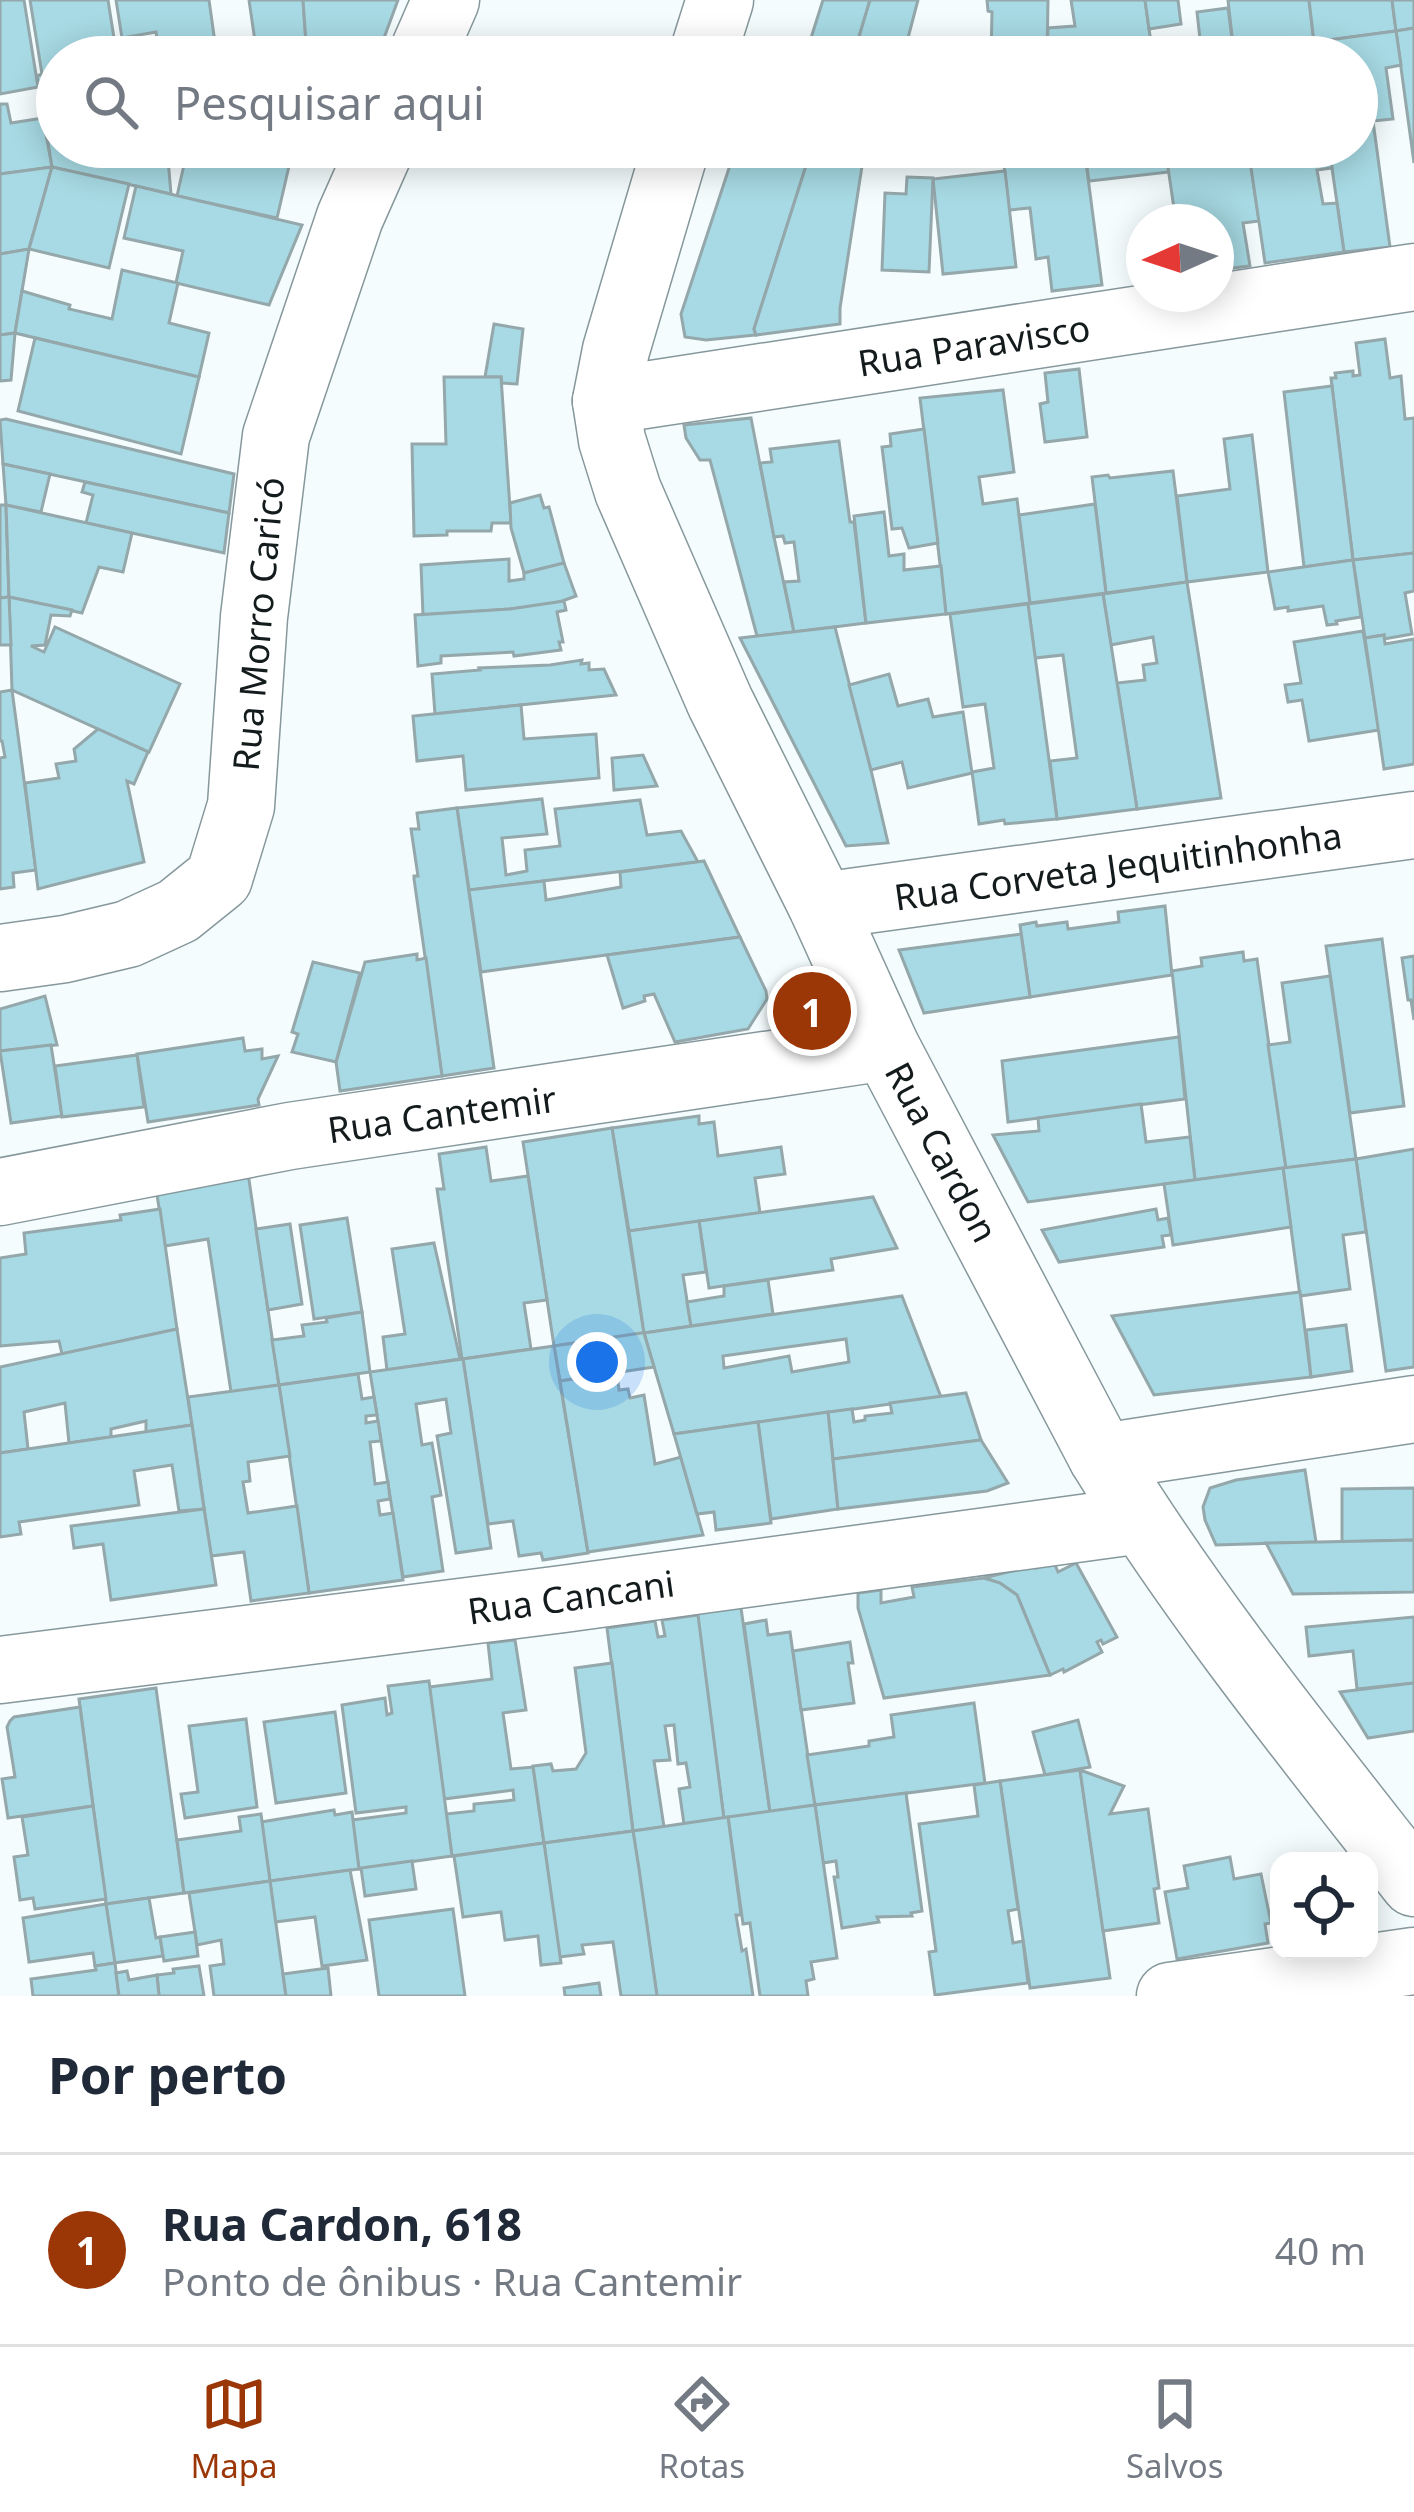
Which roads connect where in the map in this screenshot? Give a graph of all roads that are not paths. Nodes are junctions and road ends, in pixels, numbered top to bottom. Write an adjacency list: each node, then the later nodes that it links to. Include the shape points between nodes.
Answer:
1 (446, 0): 3 (street)
2 (720, 0): 4 (street)
3 (430, 36)
4 (709, 36)
5 (372, 168): 11 (street, Rua Morro Caricó, via 276,436 241,806 218,878 178,911 128,934)
6 (670, 168): 8 (street, Rua Cardon)
7 (1414, 278): 8 (street, Rua Paravisco)
8 (606, 401): 10 (street, Rua Cardon, via 628,491 659,567)
9 (1414, 825): 10 (street, Rua Corveta Jequitinhonha)
10 (822, 906): 12 (street, Rua Cardon)
11 (0, 958)
12 (886, 1048): 13 (street, Rua Cantemir, via 290,1136); 15 (street, Rua Cardon)
13 (0, 1192)
14 (1414, 1409): 15 (street)
15 (1102, 1457): 16 (street, Rua Cardon)
16 (1141, 1520): 17 (street, Rua Cancani); 18 (street, Rua Cardon)
17 (0, 1670)
18 (1414, 1883)
19 (1414, 1961): 20 (street)
20 (1170, 1996)

